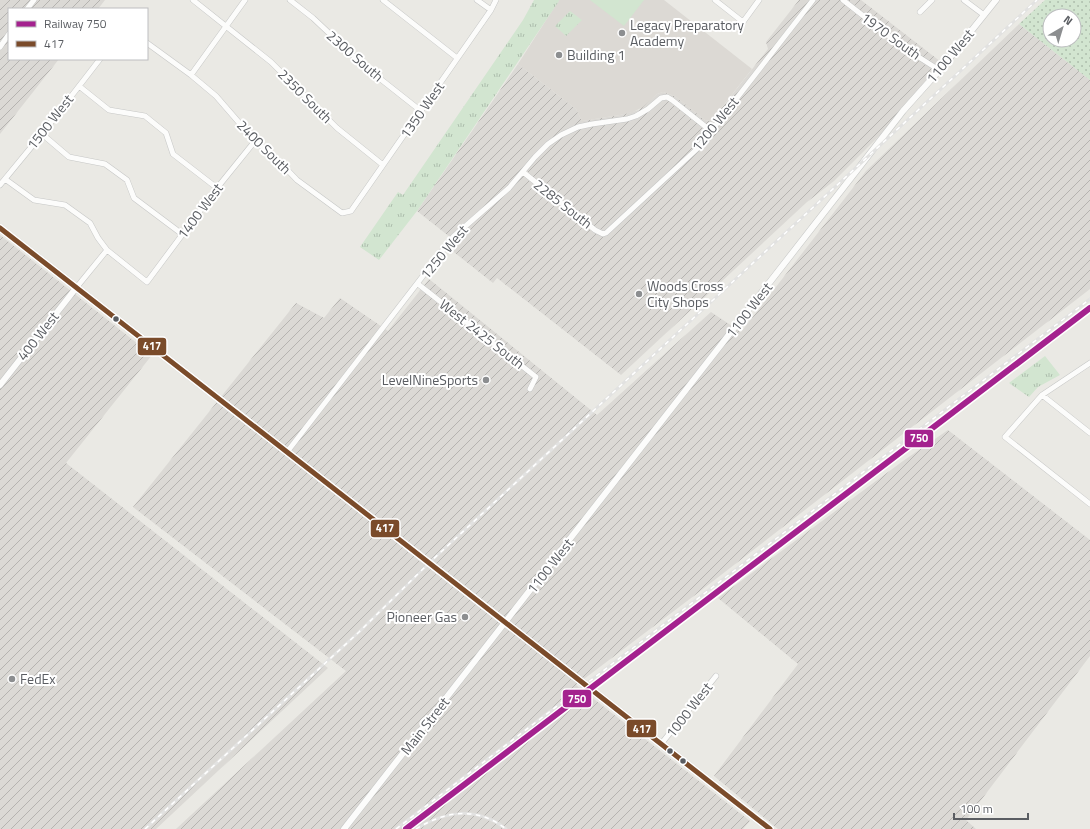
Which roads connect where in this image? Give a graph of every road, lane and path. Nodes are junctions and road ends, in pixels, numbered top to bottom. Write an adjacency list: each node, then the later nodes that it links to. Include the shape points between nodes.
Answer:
1 (34, 0): 15 (street)
2 (193, 0): 19 (street, 2350 South)
3 (245, 0): 19 (street)
4 (290, 0): 28 (street, 2300 South, via 364,66)
5 (383, 0): 23 (street)
6 (477, 0): 16 (street)
7 (496, 0): 16 (street, 1350 West)
8 (715, 0): 9 (street, via 743,22)
9 (759, 0)
10 (813, 0): 29 (street, 1200 West)
11 (843, 0): 25 (street, 1970 South, via 906,49)
12 (932, 0): 17 (street)
13 (964, 0): 18 (street)
14 (996, 0): 18 (street, 1100 West)
15 (28, 8)
16 (490, 10): 23 (street, 1350 West)
17 (920, 12)
18 (984, 15): 25 (street, 1100 West)
19 (227, 26): 26 (street); 32 (street, 2350 South, via 271,62 337,128)
20 (8, 36): 22 (street)
21 (148, 44): 26 (street)
22 (0, 48)
23 (458, 58): 28 (street, 1350 West)
24 (99, 60): 27 (street, 1500 West)
25 (939, 70): 51 (street, 1100 West, via 903,111)
26 (191, 75): 31 (street, 2400 South, via 216,96)
27 (79, 86): 30 (street, 1500 West); 36 (street, via 109,110 145,116 166,133 173,154)
28 (421, 111): 32 (street, 1350 West)
29 (711, 131): 33 (street, 1250 West, via 672,100 663,97 645,112 632,118 578,127 561,135 541,150); 40 (street, 1200 West, via 692,153)
30 (42, 134): 34 (street, 1500 West); 39 (street, via 69,157 105,164 127,180 134,198)
31 (255, 141): 36 (street, 1400 West); 37 (street, 2400 South, via 297,180)
32 (383, 165): 37 (street, 1350 West, via 351,211)
33 (523, 172): 40 (street, 2285 South); 42 (street, 1250 West, via 509,188 453,237)
34 (5, 179): 35 (street, 1500 West); 41 (street, via 34,200 65,205 90,223)
35 (0, 185)
36 (217, 188): 39 (street, 1400 West)
37 (342, 213)
38 (0, 228): 43 (main road)
39 (182, 234): 41 (street, 1400 West, via 147,282)
40 (603, 234)
41 (107, 250): 43 (street)
42 (418, 284): 46 (street, West 2425 South, via 536,377); 49 (street, 1250 West)
43 (76, 288): 45 (street, 400 West); 49 (main road)
44 (1090, 363): 47 (street)
45 (0, 385)
46 (530, 388)
47 (1042, 395): 48 (street); 50 (street, via 1005,437)
48 (1090, 433)
49 (287, 452): 51 (main road)
50 (1090, 504)
51 (505, 622): 53 (main road); 54 (street, Main Street)
52 (716, 676): 53 (street, 1000 West)
53 (661, 744): 55 (main road)
54 (344, 829)
55 (770, 829)

